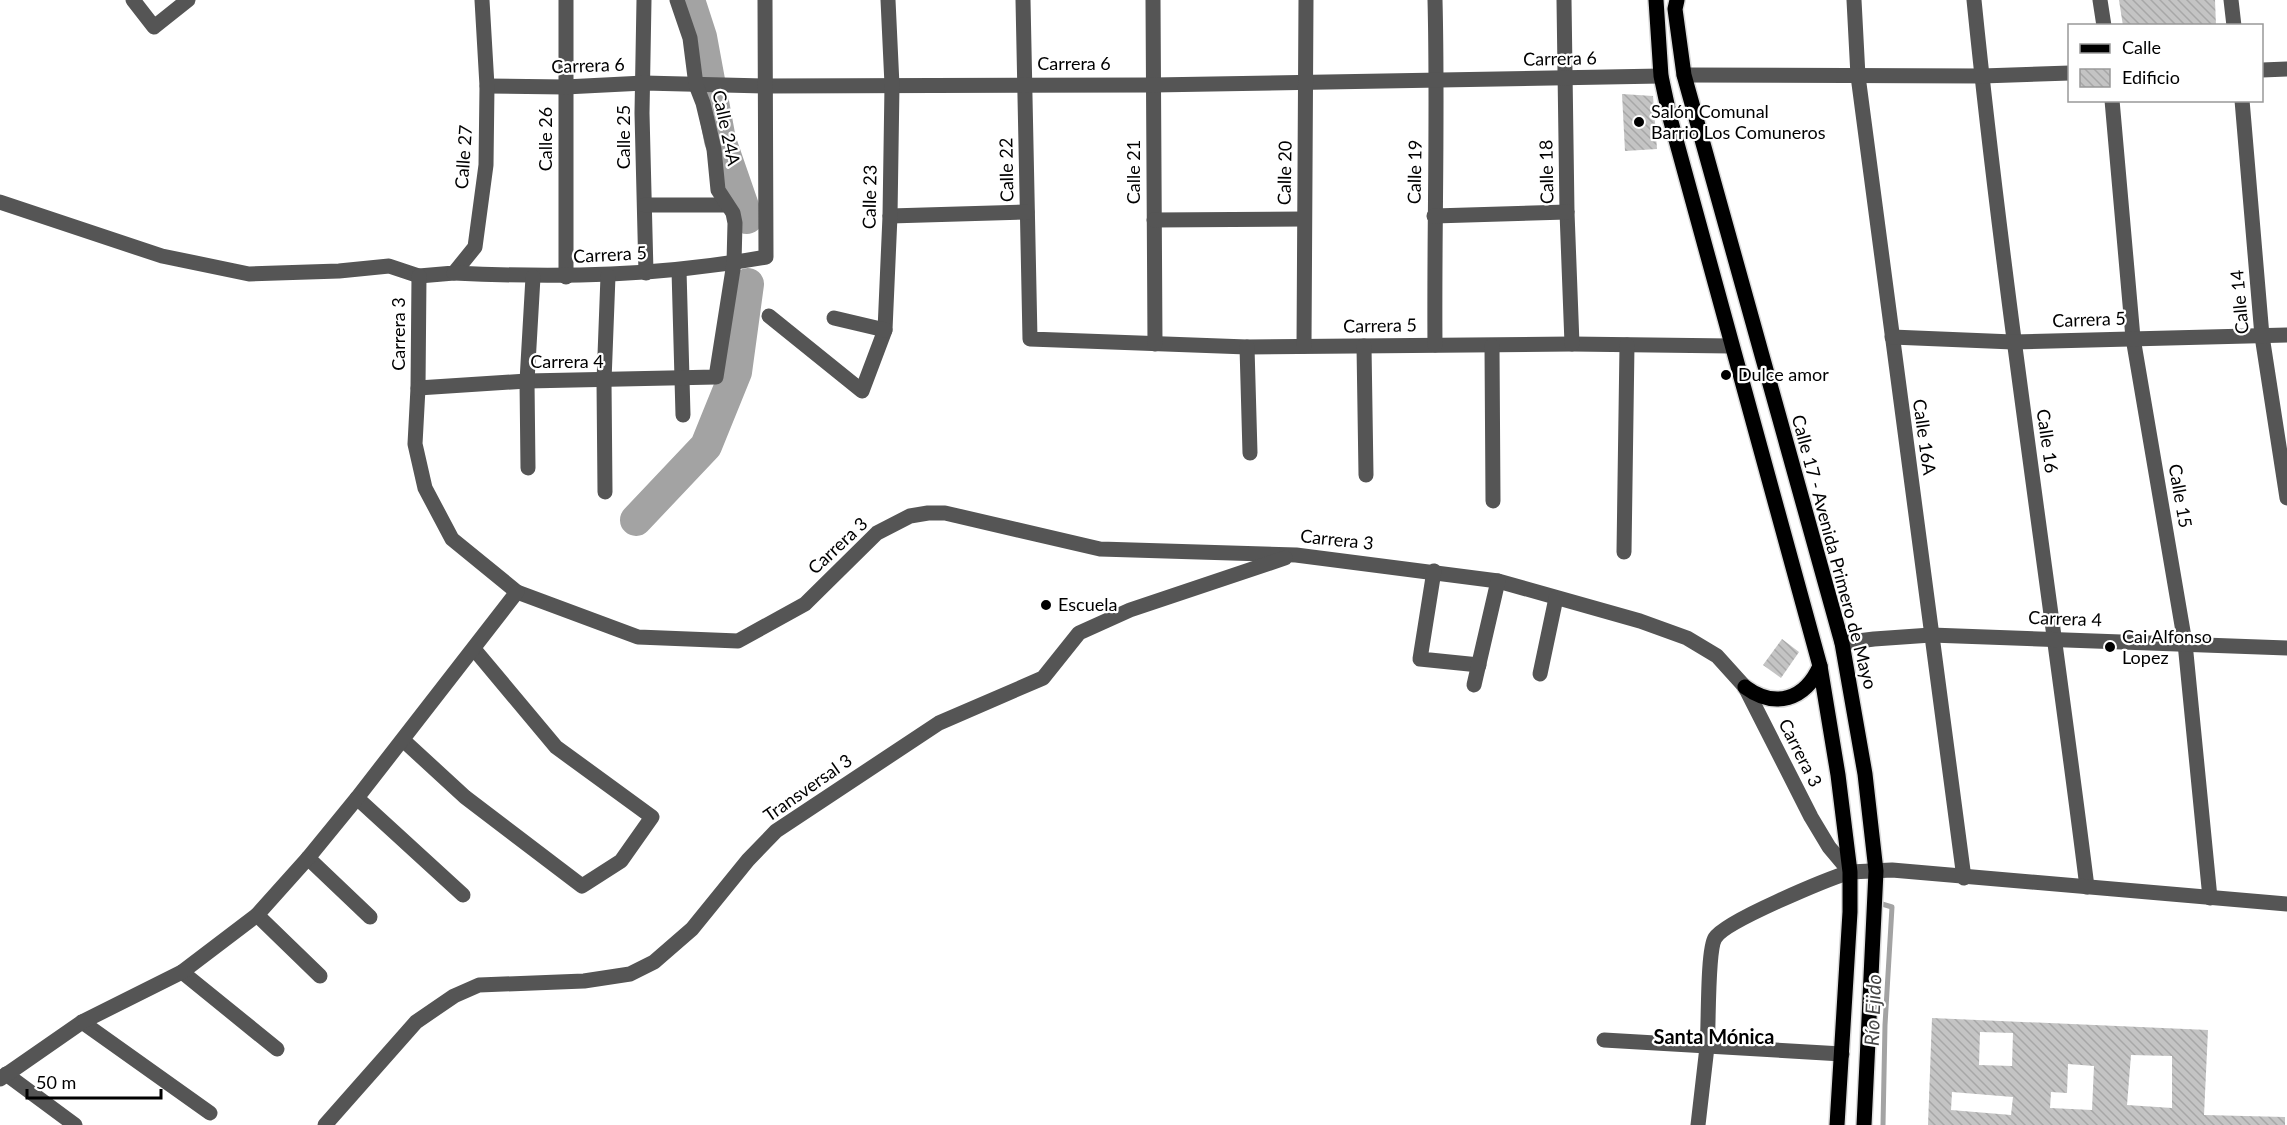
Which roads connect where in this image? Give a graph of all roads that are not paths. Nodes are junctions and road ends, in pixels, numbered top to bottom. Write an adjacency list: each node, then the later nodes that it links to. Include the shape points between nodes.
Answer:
1 (133, 0): 2 (street, via 154,27)
2 (188, 0)
3 (482, 0): 37 (street, Calle 27)
4 (566, 0): 39 (street, Calle 26)
5 (644, 0): 31 (street, Calle 25)
6 (677, 0): 34 (street, Calle 24A, via 690,38)
7 (765, 0): 38 (street)
8 (888, 0): 35 (street, Calle 23)
9 (1023, 0): 33 (street, Calle 22)
10 (1153, 0): 36 (street, Calle 21)
11 (1306, 0): 32 (street, Calle 20)
12 (1435, 0): 30 (street, Calle 19)
13 (1564, 0): 29 (street, Calle 18)
14 (1656, 0): 26 (main road)
15 (1677, 0): 25 (main road, Calle 17 - Avenida Primero de Mayo)
16 (1854, 0): 27 (street, Calle 16A)
17 (1974, 0): 28 (street, Calle 16)
18 (2100, 0): 20 (street)
19 (2231, 0): 21 (street)
20 (2103, 24)
21 (2234, 24)
22 (2287, 69): 23 (street)
23 (2263, 70)
24 (2068, 73): 28 (street)
25 (1684, 75): 27 (street); 97 (main road, Calle 17 - Avenida Primero de Mayo)
26 (1661, 76): 29 (street, Carrera 6); 75 (main road)
27 (1858, 76): 28 (street); 64 (street, Calle 16A)
28 (1982, 76): 67 (street, Calle 16)
29 (1564, 79): 30 (street, Carrera 6); 46 (street, Calle 18)
30 (1437, 81): 32 (street, Carrera 6); 48 (street, Calle 19)
31 (644, 83): 34 (street, Carrera 6); 39 (street, Carrera 6); 43 (street, Calle 25)
32 (1305, 83): 36 (street, Carrera 6); 49 (street, Calle 20)
33 (1025, 84): 35 (street, Carrera 6); 36 (street, Carrera 6); 45 (street, Calle 22)
34 (698, 85): 38 (street, Carrera 6); 44 (street, Calle 24A, via 714,149 718,190)
35 (892, 85): 38 (street, Carrera 6); 47 (street, Calle 23)
36 (1153, 85): 50 (street, Calle 21)
37 (487, 86): 39 (street, Carrera 6); 53 (street, Calle 27, via 486,165 475,247)
38 (765, 86): 51 (street, Carrera 5, via 766,257)
39 (565, 87): 58 (street, Calle 26)
40 (2112, 102): 65 (street, Calle 15)
41 (2242, 102): 63 (street, Calle 14)
42 (0, 202): 55 (street, Carrera 3, via 162,256 249,274 389,266)
43 (645, 205): 44 (street); 54 (street, Calle 25)
44 (727, 205): 51 (street, Calle 24A, via 735,224)
45 (1027, 212): 47 (street); 66 (street, Calle 22)
46 (1567, 212): 48 (street); 69 (street, Calle 18)
47 (890, 216): 61 (street, Calle 23)
48 (1434, 216): 70 (street, Calle 19)
49 (1304, 219): 50 (street); 72 (street, Calle 20)
50 (1154, 220): 68 (street, Calle 21)
51 (734, 263): 52 (street, Carrera 5); 77 (street, Calle 24A)
52 (680, 270): 54 (street, Carrera 5); 78 (street)
53 (454, 273): 55 (street); 57 (street, Carrera 5)
54 (646, 273): 56 (street, Carrera 5)
55 (419, 276): 81 (street, Carrera 3)
56 (608, 276): 58 (street, Carrera 5); 80 (street)
57 (533, 277): 58 (street, Carrera 5); 79 (street)
58 (566, 277)
59 (769, 316): 61 (street, Calle 23, via 862,391)
60 (834, 318): 61 (street)
61 (885, 330)
62 (2287, 335): 63 (street, Carrera 5)
63 (2262, 336): 65 (street, Carrera 5); 87 (street, Calle 14)
64 (1892, 337): 67 (street, Carrera 5); 95 (street, Calle 16A)
65 (2133, 338): 67 (street, Carrera 5); 98 (street, Calle 15)
66 (1030, 339): 68 (street, Carrera 5)
67 (2013, 342): 96 (street, Calle 16)
68 (1155, 344): 76 (street, Carrera 5)
69 (1572, 344): 71 (street, Carrera 5); 74 (street, Carrera 5)
70 (1435, 345): 73 (street, Carrera 5); 74 (street, Carrera 5)
71 (1627, 345): 75 (street, Carrera 5); 89 (street)
72 (1304, 346): 73 (street, Carrera 5); 76 (street, Carrera 5)
73 (1364, 346): 85 (street)
74 (1492, 346): 88 (street)
75 (1731, 346): 102 (main road)
76 (1247, 347): 83 (street)
77 (716, 377): 78 (street, Carrera 4)
78 (682, 379): 80 (street, Carrera 4); 82 (street)
79 (527, 381): 80 (street, Carrera 4); 81 (street, Carrera 4); 84 (street)
80 (604, 381): 86 (street)
81 (418, 388): 93 (street, Carrera 3, via 415,444 425,488 452,539)
82 (683, 416)
83 (1250, 453)
84 (528, 468)
85 (1366, 475)
86 (605, 492)
87 (2287, 498)
88 (1493, 501)
89 (1624, 552)
90 (1296, 555): 91 (street, Carrera 3); 93 (street, Carrera 3, via 1100,549 945,513 928,513 910,516 877,533 805,604 738,641 638,637); 128 (street, Transversal 3, via 1130,610 1079,633 1044,678 939,723 776,831 692,929 654,962 630,974 584,981 479,985 454,996 416,1022)
91 (1434, 571): 92 (street, Carrera 3); 101 (street, via 1420,659)
92 (1498, 581): 94 (street, Carrera 3); 101 (street)
93 (517, 592): 100 (street)
94 (1556, 598): 103 (street); 105 (street, Carrera 3, via 1687,638 1717,656)
95 (1931, 635): 96 (street, Carrera 4); 97 (street, Carrera 4); 111 (street, Calle 16A)
96 (2055, 638): 98 (street, Carrera 4); 112 (street, Calle 16)
97 (1847, 643): 109 (main road, Calle 17 - Avenida Primero de Mayo)
98 (2185, 644): 99 (street, Carrera 4); 114 (street, Calle 15)
99 (2287, 648)
100 (474, 649): 106 (street); 106 (street, via 556,747 652,817 621,861 582,886 465,797)
101 (1479, 665): 104 (street)
102 (1820, 666): 105 (main road, via 1808,686 1788,698 1766,698); 110 (main road)
103 (1540, 674)
104 (1474, 685)
105 (1745, 687): 110 (street, Carrera 3, via 1810,817)
106 (403, 740): 107 (street)
107 (357, 798): 108 (street); 113 (street)
108 (308, 858): 116 (street); 117 (street)
109 (1876, 871): 110 (street); 111 (street); 131 (main road, Calle 17 - Avenida Primero de Mayo)
110 (1850, 872): 122 (street, via 1730,925 1714,938); 124 (main road)
111 (1964, 878): 112 (street)
112 (2086, 887): 114 (street)
113 (463, 895)
114 (2210, 898): 115 (street)
115 (2287, 904)
116 (257, 915): 118 (street); 119 (street)
117 (370, 918)
118 (182, 972): 120 (street); 123 (street)
119 (320, 976)
120 (82, 1022): 125 (street); 126 (street)
121 (1604, 1040): 122 (street)
122 (1707, 1046): 124 (street); 129 (street)
123 (277, 1049)
124 (1842, 1054): 130 (main road)
125 (3, 1077): 127 (street)
126 (210, 1113)
127 (75, 1125)
128 (325, 1125)
129 (1698, 1125)
130 (1837, 1125)
131 (1864, 1125)

